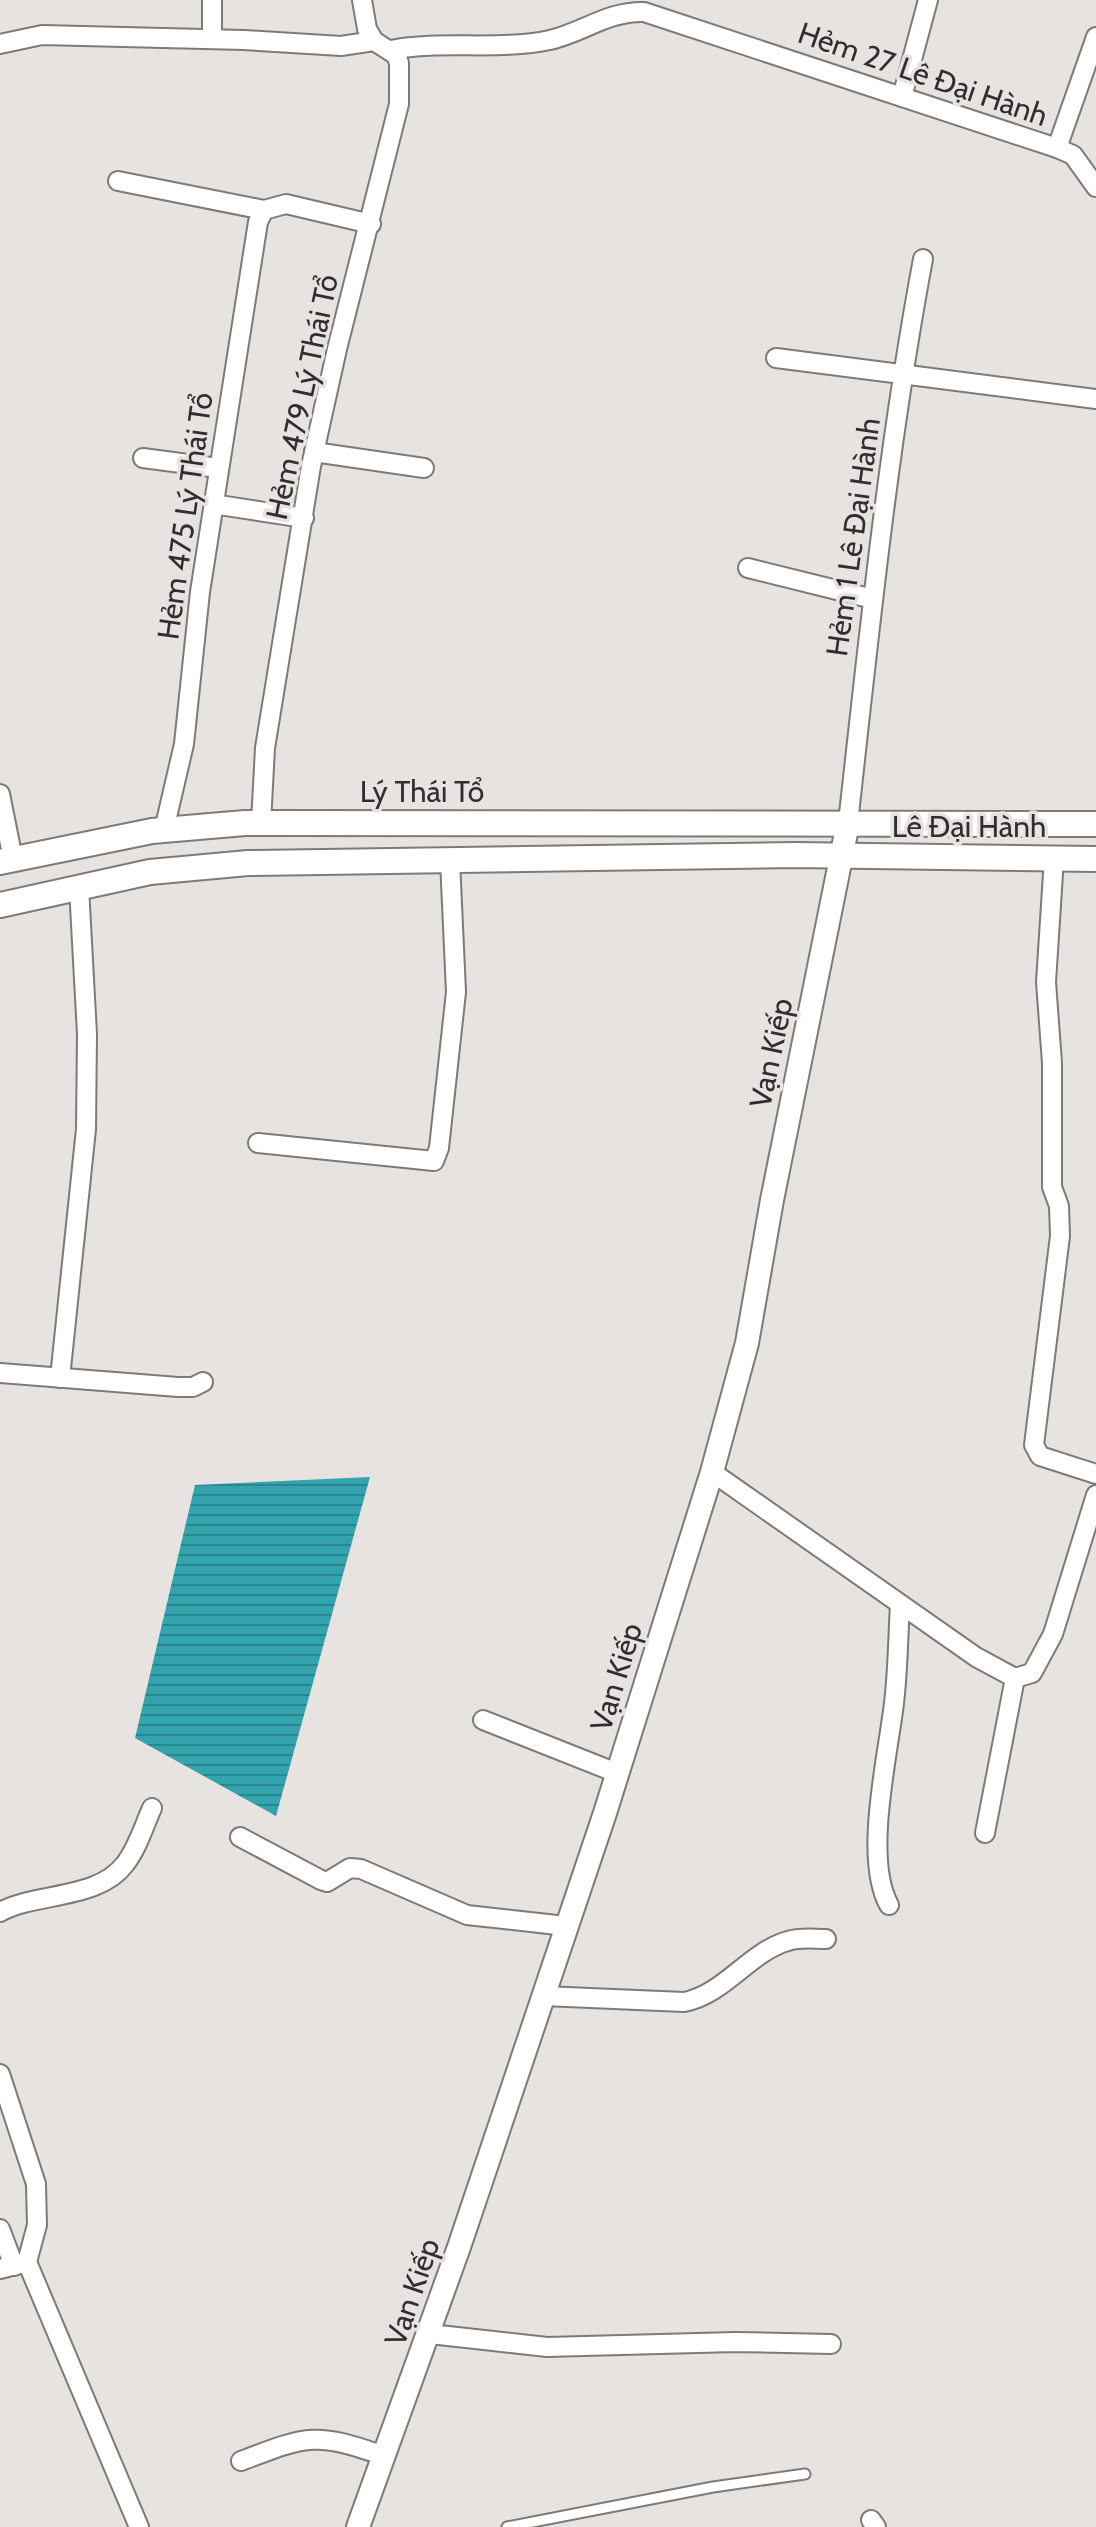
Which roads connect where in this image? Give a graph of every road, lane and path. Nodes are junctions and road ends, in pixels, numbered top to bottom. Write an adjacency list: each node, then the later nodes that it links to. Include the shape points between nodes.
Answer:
1 (212, 0): 5 (street)
2 (362, 0): 7 (street, Hẻm 479 Lý Thái Tổ, via 367,29)
3 (928, 0): 8 (street)
4 (1096, 37): 9 (street)
5 (212, 39): 6 (street, Hẻm 27 Lê Đại Hành, via 42,35); 7 (street, Hẻm 27 Lê Đại Hành)
6 (0, 44)
7 (382, 46): 8 (street, Hẻm 27 Lê Đại Hành, via 551,39 612,14 644,12); 13 (street, Hẻm 479 Lý Thái Tổ, via 399,63 399,104)
8 (902, 97): 9 (street, Hẻm 27 Lê Đại Hành)
9 (1057, 148): 11 (street, Hẻm 27 Lê Đại Hành, via 1073,155)
10 (118, 181): 12 (street)
11 (1096, 187)
12 (264, 210): 13 (street, via 286,204); 20 (street, Hẻm 475 Lý Thái Tổ, via 253,239)
13 (371, 224): 18 (street, Hẻm 479 Lý Thái Tổ)
14 (923, 259): 16 (street, Hẻm 1 Lê Đại Hành)
15 (776, 358): 16 (street)
16 (901, 377): 17 (street); 25 (street, Hẻm 1 Lê Đại Hành)
17 (1096, 399)
18 (314, 452): 21 (street); 23 (street, Hẻm 479 Lý Thái Tổ)
19 (143, 458): 20 (street)
20 (218, 468): 22 (street, Hẻm 475 Lý Thái Tổ)
21 (424, 468)
22 (213, 504): 23 (street); 30 (street, Hẻm 475 Lý Thái Tổ, via 184,744)
23 (304, 518): 27 (street, Hẻm 479 Lý Thái Tổ, via 265,748)
24 (748, 568): 25 (street)
25 (873, 599): 28 (street, Hẻm 1 Lê Đại Hành)
26 (0, 794): 34 (street)
27 (261, 823): 28 (main road, Lý Thái Tổ); 30 (main road, Lý Thái Tổ)
28 (848, 823): 29 (main road, Lê Đại Hành); 31 (street, Vạn Kiếp)
29 (1096, 824)
30 (164, 830): 34 (main road, Lý Thái Tổ)
31 (842, 857): 32 (main road, Lê Đại Hành); 35 (main road); 42 (street, Vạn Kiếp, via 747,1343)
32 (1054, 858): 33 (main road, Lê Đại Hành); 43 (street, via 1046,982 1052,1187 1060,1236 1034,1445 1040,1456)
33 (1096, 859)
34 (6, 860)
35 (450, 860): 36 (main road, via 248,863 150,872); 38 (street, via 455,1016 434,1161)
36 (79, 887): 37 (main road); 40 (street, via 86,1129)
37 (0, 905)
38 (258, 1143)
39 (0, 1373): 40 (street)
40 (60, 1378): 41 (street, via 178,1387)
41 (203, 1382)
42 (712, 1472): 45 (street); 48 (street, Vạn Kiếp)
43 (1096, 1474)
44 (1096, 1495): 46 (street, via 1053,1634 1032,1673)
45 (900, 1604): 46 (street); 52 (street, via 896,1692 879,1817 880,1876)
46 (1015, 1678): 50 (street)
47 (483, 1720): 48 (street)
48 (617, 1773): 54 (street, Vạn Kiếp)
49 (152, 1808): 53 (street, via 125,1866 93,1887 36,1898)
50 (985, 1833)
51 (240, 1837): 54 (street, via 327,1882 350,1868 361,1869 467,1915)
52 (889, 1905)
53 (0, 1912)
54 (566, 1926): 56 (street, Vạn Kiếp)
55 (826, 1939): 56 (street, via 774,1946 695,2000)
56 (543, 1996): 60 (street, Vạn Kiếp)
57 (0, 2074): 59 (street, via 36,2184 37,2225)
58 (0, 2229): 59 (street)
59 (14, 2266): 65 (street)
60 (430, 2334): 61 (street, via 547,2347); 62 (street, Vạn Kiếp)
61 (831, 2344)
62 (384, 2456): 63 (street, via 339,2440 300,2439); 66 (street, Vạn Kiếp)
63 (241, 2461)
64 (805, 2474): 67 (lane)
65 (139, 2527)
66 (360, 2527)
67 (507, 2527)

